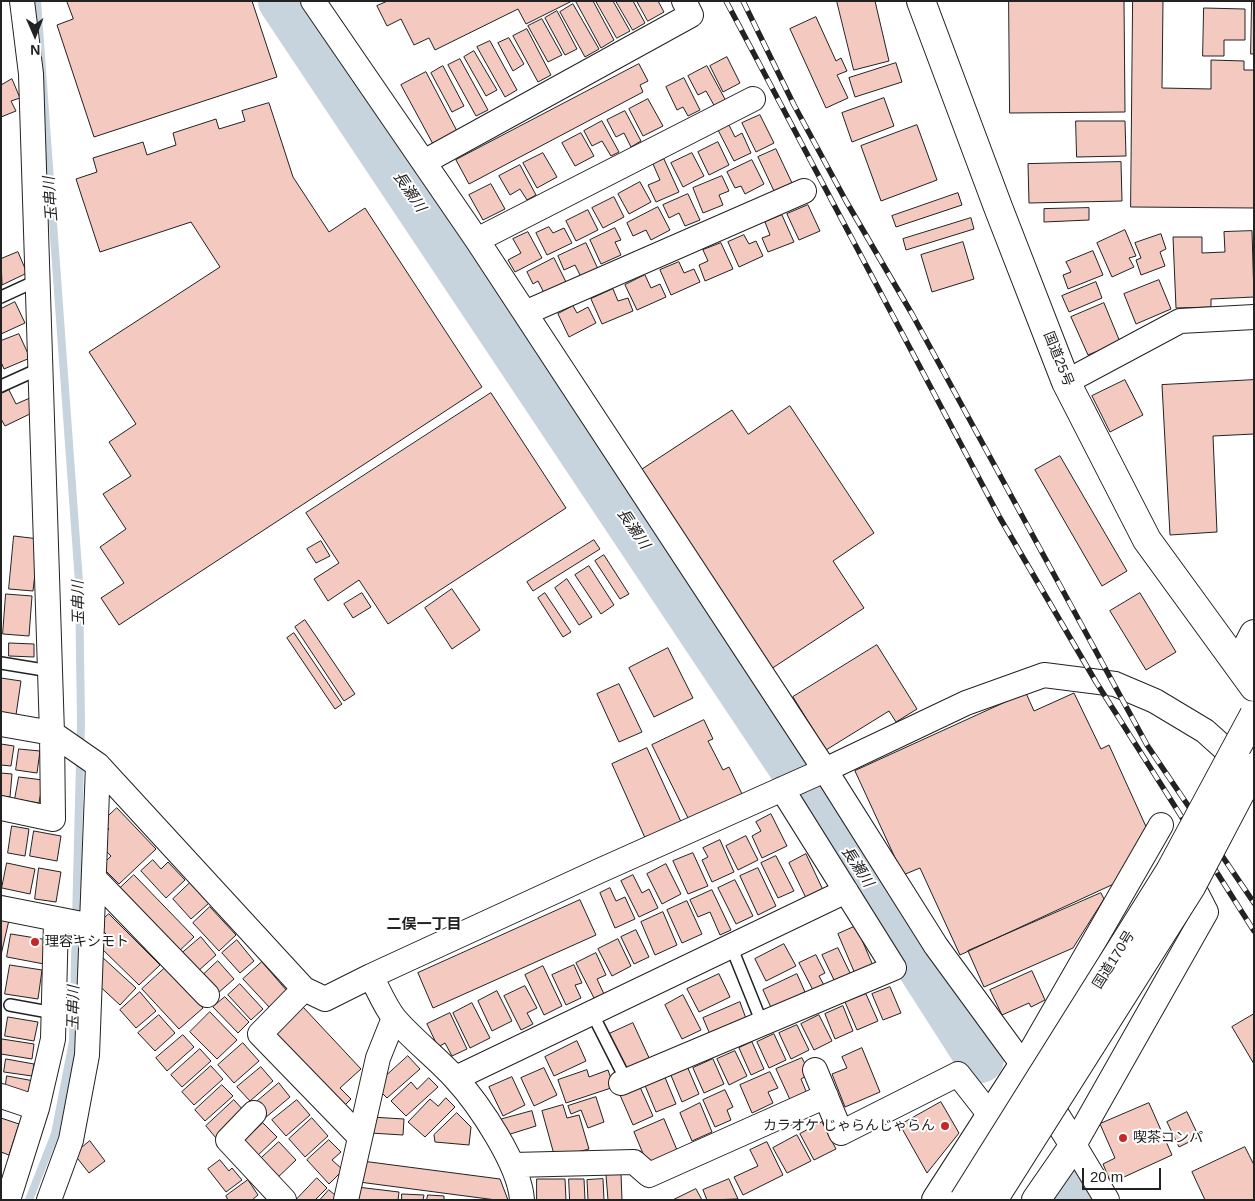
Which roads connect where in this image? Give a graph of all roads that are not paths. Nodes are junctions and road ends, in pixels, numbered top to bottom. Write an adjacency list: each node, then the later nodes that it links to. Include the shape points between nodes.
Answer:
1 (22, 1): 9 (street, via 31,74)
2 (313, 1): 6 (street)
3 (684, 1): 6 (street, via 692,15)
4 (921, 1): 14 (highway, 国道25号)
5 (753, 99): 8 (street)
6 (424, 162): 8 (street)
7 (804, 191): 11 (street)
8 (477, 240): 11 (street)
9 (38, 280): 10 (lane); 13 (street)
10 (1, 297)
11 (525, 313): 26 (street)
12 (1254, 316): 14 (street, via 1180,321)
13 (41, 368): 15 (lane); 19 (street)
14 (1066, 382): 18 (highway, 国道25号, via 1147,540)
15 (1, 386)
16 (1254, 634): 18 (highway)
17 (1, 663): 19 (lane)
18 (1238, 665): 20 (highway, 国道25号)
19 (50, 671): 23 (street)
20 (1254, 687)
21 (1254, 715): 62 (highway, 国道170号, bridge, via 1170,871)
22 (1, 724): 23 (street)
23 (52, 733): 24 (street); 29 (street, via 53,819)
24 (98, 765): 30 (street); 37 (street)
25 (1254, 767): 63 (highway, 国道170号, bridge, via 1191,887)
26 (825, 770): 27 (street, via 966,703 1044,675 1114,684 1155,701 1206,731); 28 (street); 44 (street, via 936,946)
27 (1254, 775)
28 (782, 789): 31 (street); 36 (street)
29 (1, 808)
30 (94, 878): 34 (street); 38 (street)
31 (846, 891): 35 (street); 43 (street, via 894,968)
32 (1, 908): 33 (street)
33 (56, 920): 34 (street); 40 (street)
34 (92, 926): 57 (street, via 87,1055 72,1140)
35 (731, 946): 41 (street); 43 (lane)
36 (371, 976): 37 (street, via 325,999); 42 (street)
37 (304, 989): 53 (street, via 260,1034)
38 (207, 995)
39 (10, 1005): 40 (lane)
40 (54, 1013): 50 (street, via 53,1039)
41 (592, 1013): 46 (street); 47 (lane)
42 (394, 1018): 46 (street); 53 (street, via 378,1058)
43 (762, 1024): 47 (street)
44 (1023, 1065): 52 (highway); 54 (highway); 54 (street, via 1161,825 1206,912)
45 (815, 1070): 49 (street)
46 (456, 1078): 55 (street, via 488,1122)
47 (623, 1082)
48 (1, 1096): 50 (street)
49 (826, 1096): 52 (street, via 841,1133 958,1074); 55 (street, via 649,1175 634,1162)
50 (37, 1108): 56 (street)
51 (254, 1113): 58 (street, via 228,1140)
52 (990, 1115): 61 (highway)
53 (360, 1136): 59 (street)
54 (1074, 1145): 64 (highway); 65 (street)
55 (513, 1165): 60 (street, via 522,1189)
56 (8, 1200)
57 (49, 1200)
58 (284, 1200)
59 (346, 1200)
60 (522, 1200)
61 (936, 1200)
62 (964, 1200)
63 (993, 1200)
64 (1036, 1200)
65 (1107, 1200)

